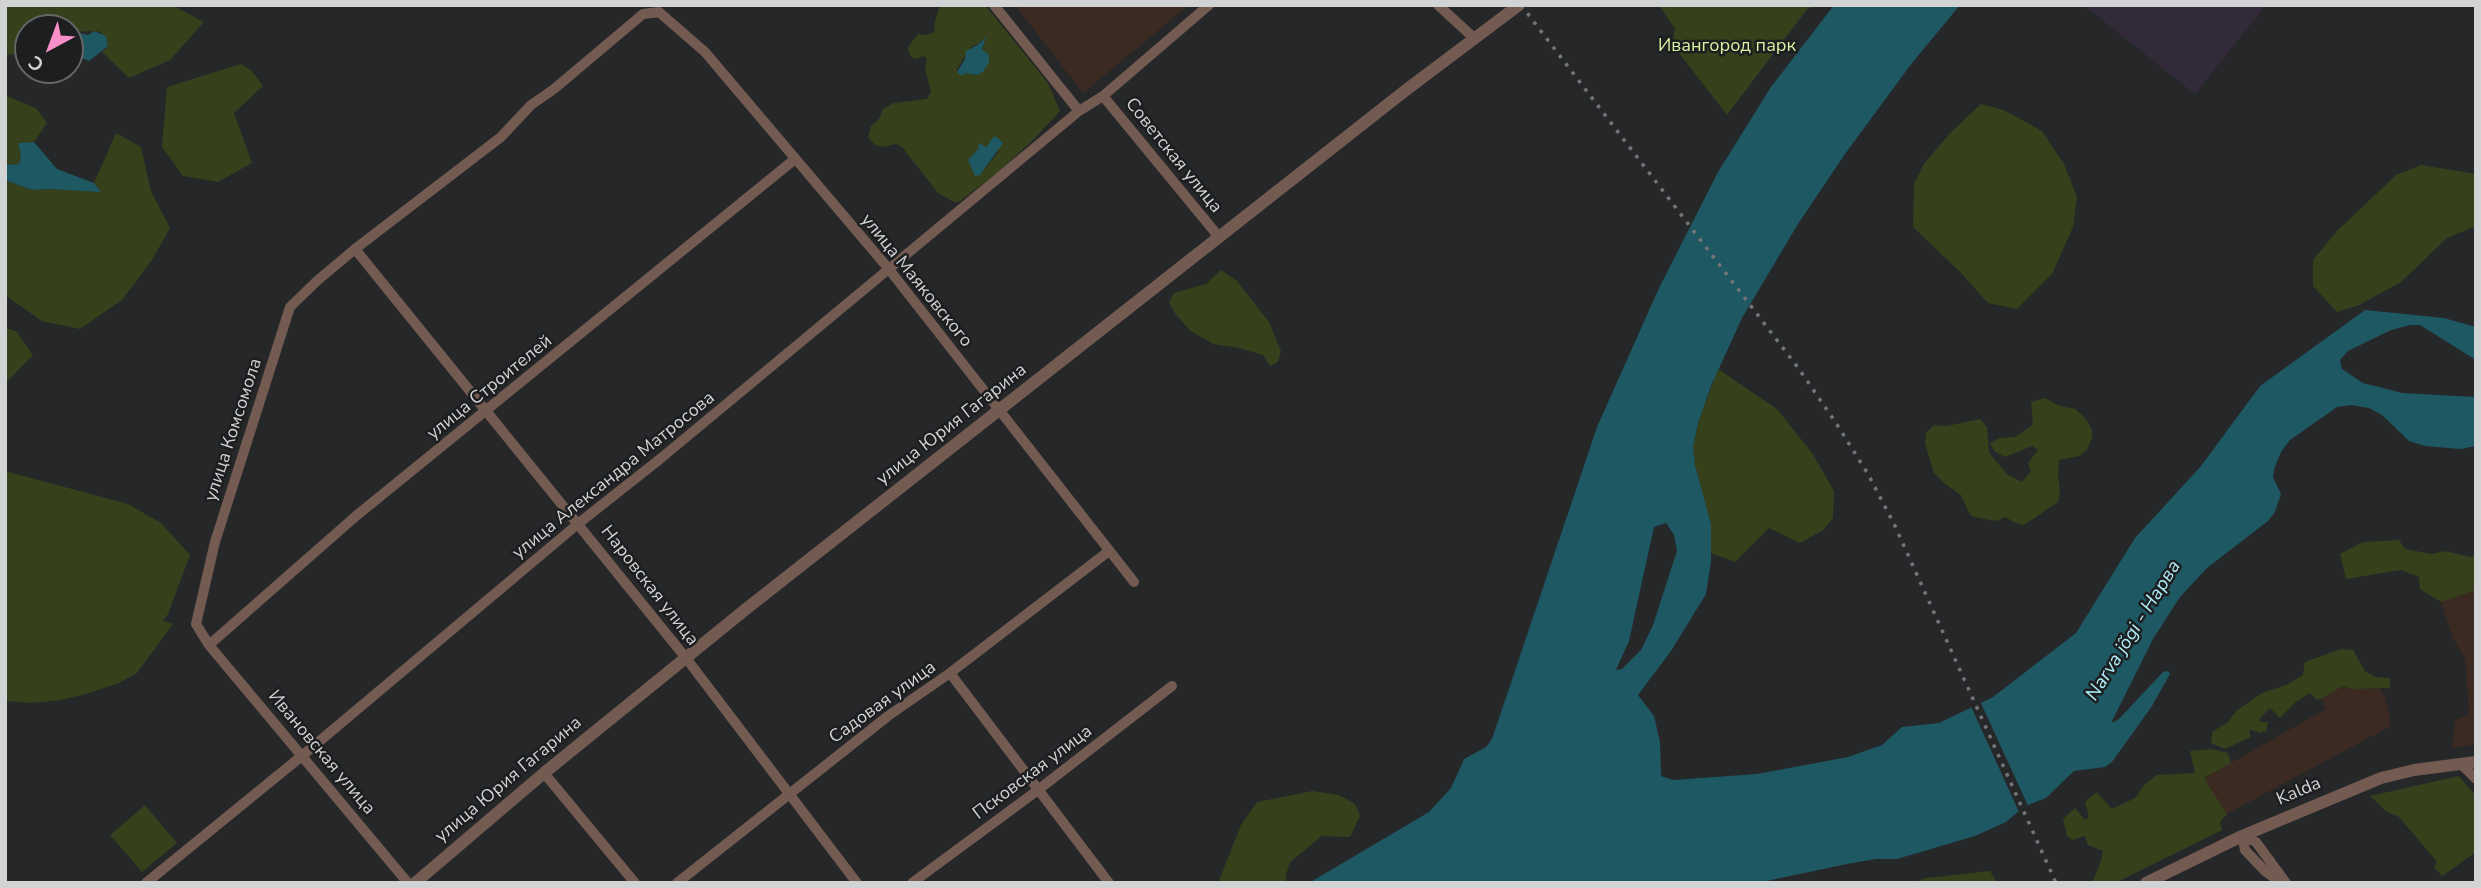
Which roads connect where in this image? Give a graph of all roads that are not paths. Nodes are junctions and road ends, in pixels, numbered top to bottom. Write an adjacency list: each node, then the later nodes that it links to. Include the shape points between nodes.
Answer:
1 (994, 5): 8 (street)
2 (1209, 5): 7 (street, улица Александра Матросова)
3 (1438, 5): 6 (street)
4 (1519, 5): 6 (street, улица Юрия Гагарина)
5 (659, 12): 9 (street, улица Маяковского, via 705,52); 11 (street, улица Комсомола, via 643,14 531,105 501,137)
6 (1475, 39): 10 (street, улица Юрия Гагарина)
7 (1103, 96): 8 (street, улица Александра Матросова); 10 (street, Советская улица)
8 (1079, 111): 12 (street, улица Александра Матросова)
9 (795, 159): 12 (street, улица Маяковского); 14 (street, улица Строителей)
10 (1219, 237): 13 (street, улица Юрия Гагарина)
11 (355, 249): 14 (street, Наровская улица); 18 (street, улица Комсомола, via 290,307 215,542 196,624)
12 (888, 268): 13 (street, улица Маяковского); 15 (street, улица Александра Матросова)
13 (999, 410): 16 (street, улица Маяковского); 19 (street, улица Юрия Гагарина)
14 (487, 411): 15 (street, Наровская улица); 18 (street, улица Строителей, via 356,516)
15 (579, 523): 19 (street, Наровская улица); 22 (street, улица Александра Матросова)
16 (1109, 551): 17 (street, улица Маяковского); 20 (street, Садовая улица)
17 (1134, 582)
18 (209, 645): 22 (street, Ивановская улица)
19 (686, 658): 25 (street, улица Юрия Гагарина); 28 (street, Наровская улица)
20 (950, 673): 27 (street); 28 (street, Садовая улица)
21 (1172, 686): 27 (street, Псковская улица)
22 (303, 755): 30 (street, улица Александра Матросова); 31 (street, Ивановская улица)
23 (2476, 762): 24 (street, Kalda)
24 (2461, 764): 26 (street); 29 (street, Kalda, via 2381,778)
25 (544, 773): 32 (street, улица Юрия Гагарина); 33 (street)
26 (2476, 779)
27 (1038, 790): 36 (street, Псковская улица); 37 (street)
28 (788, 793): 34 (street, Садовая улица); 35 (street, Наровская улица)
29 (2242, 836): 38 (street, Kalda); 39 (street, via 2245,850)
30 (146, 883)
31 (408, 883)
32 (415, 883)
33 (635, 883)
34 (677, 883)
35 (857, 883)
36 (912, 883)
37 (1109, 883)
38 (2146, 883)
39 (2284, 883)

